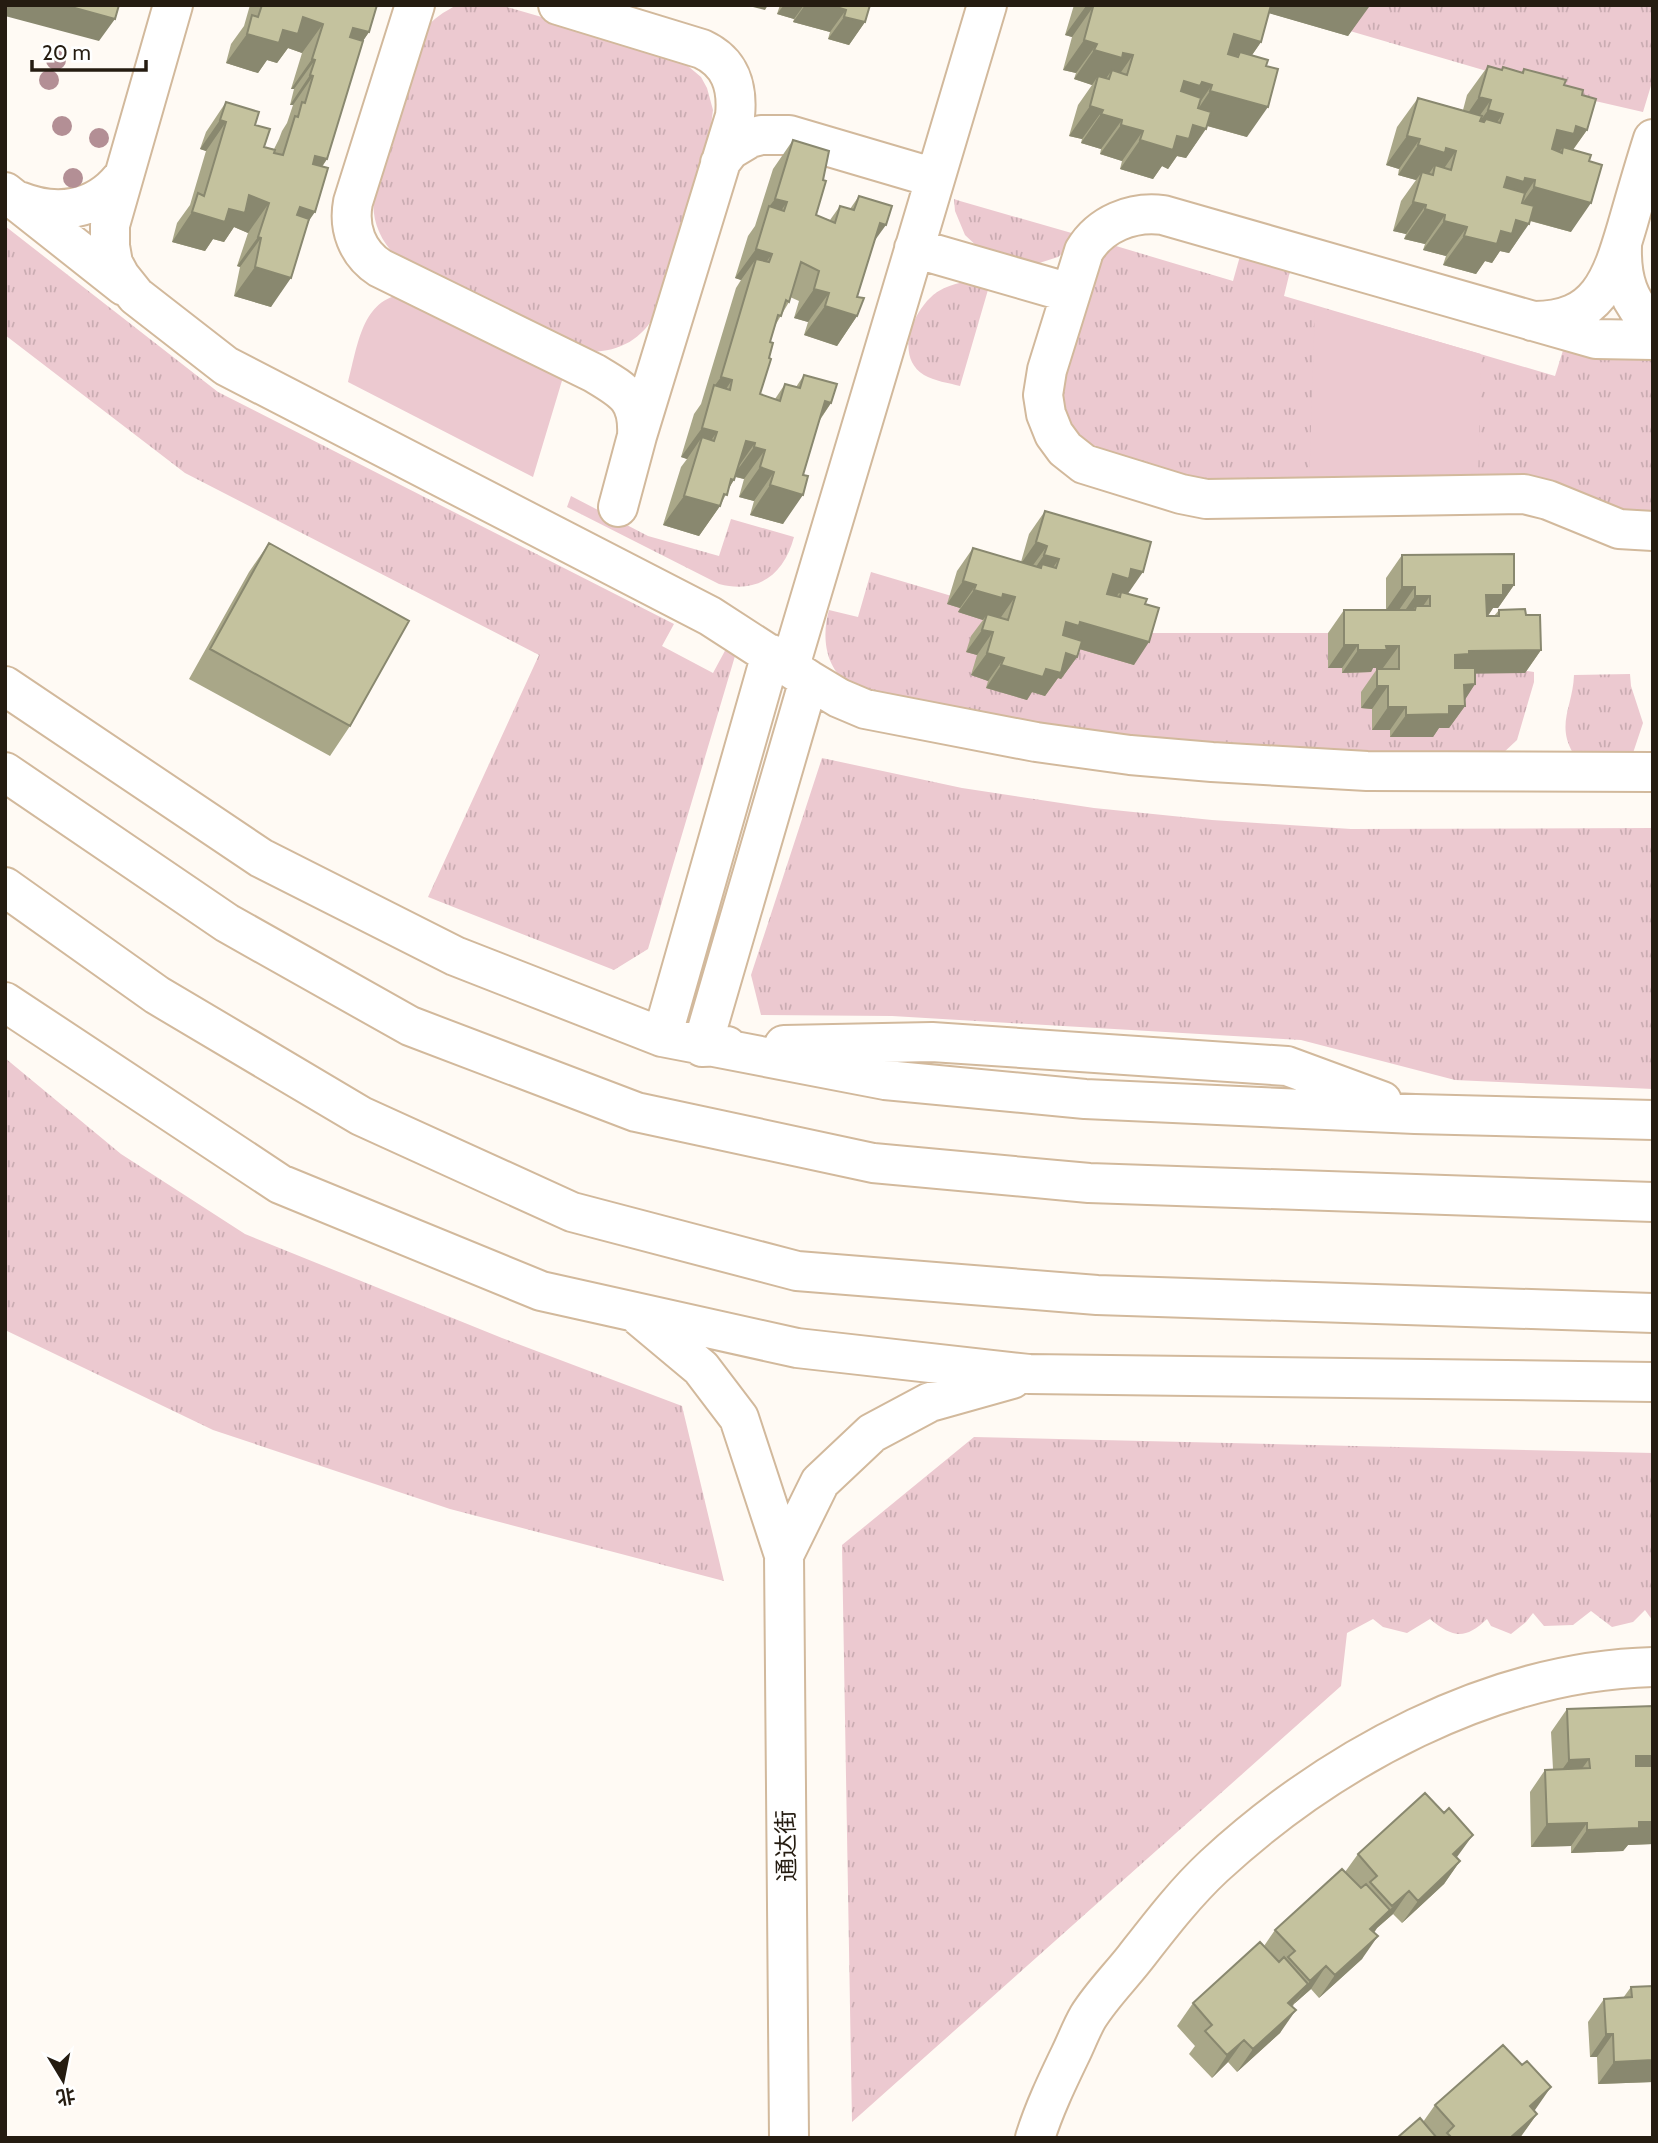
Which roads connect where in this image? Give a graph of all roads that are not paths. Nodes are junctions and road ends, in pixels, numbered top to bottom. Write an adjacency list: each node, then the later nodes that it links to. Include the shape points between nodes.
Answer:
1 (173, 5): 10 (main road)
2 (558, 5): 5 (main road, via 687,43)
3 (987, 5): 9 (main road)
4 (415, 6): 20 (main road, via 353,202 358,243 366,258 380,268)
5 (720, 60): 6 (main road, via 767,120); 8 (main road, via 732,80 736,103)
6 (789, 135): 8 (main road, via 751,138 730,150); 9 (main road)
7 (1653, 139): 12 (main road)
8 (720, 163): 18 (main road)
9 (935, 178): 13 (main road)
10 (121, 179): 11 (main road, via 103,197 77,208 47,209); 15 (main road, via 110,246 113,263)
11 (11, 196): 15 (main road)
12 (1622, 244): 16 (main road, via 1607,285 1598,296 1571,315); 17 (main road, via 1625,285 1634,304)
13 (914, 248): 14 (main road); 24 (main road)
14 (1070, 293): 16 (main road, via 1084,251 1098,234 1122,219 1150,213); 23 (main road, via 1044,382 1044,404 1059,442 1084,464 1206,499 1535,495 1619,528)
15 (136, 296): 24 (main road, via 226,366 710,615)
16 (1530, 321): 19 (main road, via 1596,339)
17 (1653, 325)
18 (666, 339): 20 (main road, via 652,358 634,369); 21 (main road)
19 (1653, 340)
20 (594, 373): 21 (main road, via 630,399)
21 (637, 436): 22 (main road)
22 (618, 507)
23 (1653, 531)
24 (790, 667): 27 (main road, via 839,698 884,714 1130,755 1339,771); 30 (main road); 31 (main road)
25 (5, 686): 30 (main road, via 261,858 455,956)
26 (5, 772): 33 (main road, via 227,923 410,1026 636,1112 873,1163 1088,1183)
27 (1653, 772)
28 (5, 887): 35 (main road, via 157,995 361,1116 572,1212 797,1271 1097,1295)
29 (5, 1002): 34 (main road, via 280,1184 541,1291)
30 (662, 1037): 31 (main road)
31 (702, 1047): 32 (main road, via 885,1080 1045,1095 1415,1114)
32 (1653, 1120)
33 (1653, 1202)
34 (633, 1311): 36 (main road, via 797,1348); 38 (main road, via 701,1368 739,1418)
35 (1653, 1313)
36 (1029, 1374): 37 (main road); 38 (main road, via 930,1402 872,1433 820,1482)
37 (1653, 1382)
38 (784, 1555): 40 (main road, 通达街)
39 (1653, 1667): 41 (main road, via 1532,1684 1450,1711 1350,1765 1283,1808 1212,1868 1088,2017)
40 (789, 2138)
41 (1035, 2138)

